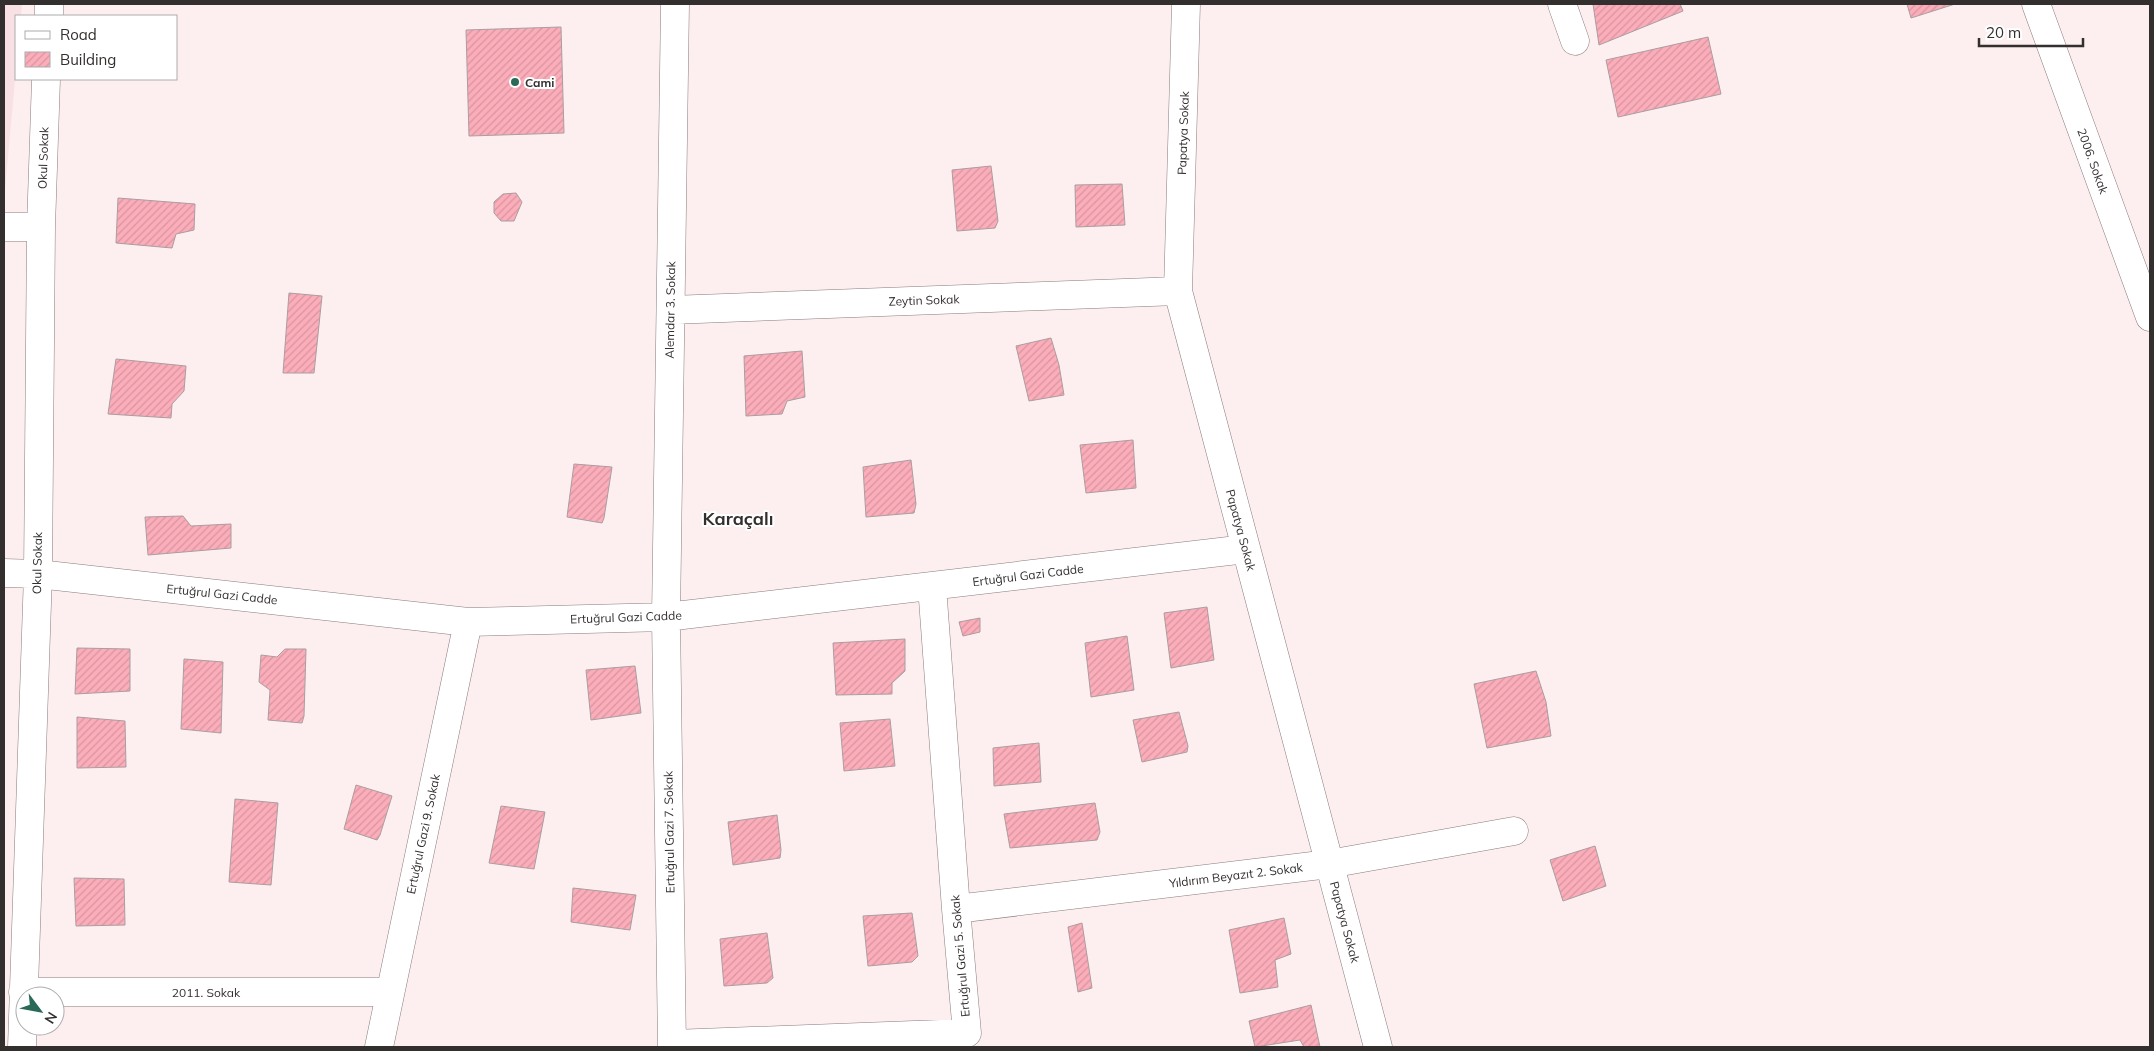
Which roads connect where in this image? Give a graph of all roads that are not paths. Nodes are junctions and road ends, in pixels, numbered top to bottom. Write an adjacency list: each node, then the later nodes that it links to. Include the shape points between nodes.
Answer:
1 (675, 4): 10 (street, Alemdar 3. Sokak)
2 (1186, 4): 9 (street, Papatya Sokak)
3 (1562, 4): 5 (street)
4 (2036, 4): 11 (street, 2006. Sokak)
5 (1575, 41)
6 (46, 80): 8 (street, Okul Sokak)
7 (4, 227): 8 (street)
8 (41, 227): 14 (street, Okul Sokak)
9 (1178, 290): 10 (street, Zeytin Sokak); 12 (street, Papatya Sokak)
10 (670, 310): 16 (street, Alemdar 3. Sokak)
11 (2150, 317)
12 (1246, 549): 15 (street, Ertuğrul Gazi Cadde); 19 (street, Papatya Sokak)
13 (4, 573): 14 (street, Ertuğrul Gazi Cadde)
14 (38, 574): 17 (street, Ertuğrul Gazi Cadde); 21 (street, Okul Sokak)
15 (932, 586): 16 (street, Ertuğrul Gazi Cadde); 20 (street, Ertuğrul Gazi 5. Sokak)
16 (666, 617): 17 (street, Ertuğrul Gazi Cadde); 24 (street, Ertuğrul Gazi 7. Sokak)
17 (468, 622): 23 (street, Ertuğrul Gazi 9. Sokak)
18 (1514, 831): 19 (street, Yıldırım Beyazıt 2. Sokak)
19 (1329, 864): 20 (street, Yıldırım Beyazıt 2. Sokak); 26 (street, Papatya Sokak)
20 (956, 909): 24 (street, Ertuğrul Gazi 5. Sokak, via 967,1033)
21 (24, 986)
22 (65, 992): 23 (street, 2011. Sokak)
23 (389, 992): 25 (street, Ertuğrul Gazi 9. Sokak)
24 (672, 1046)
25 (379, 1047)
26 (1378, 1047)

